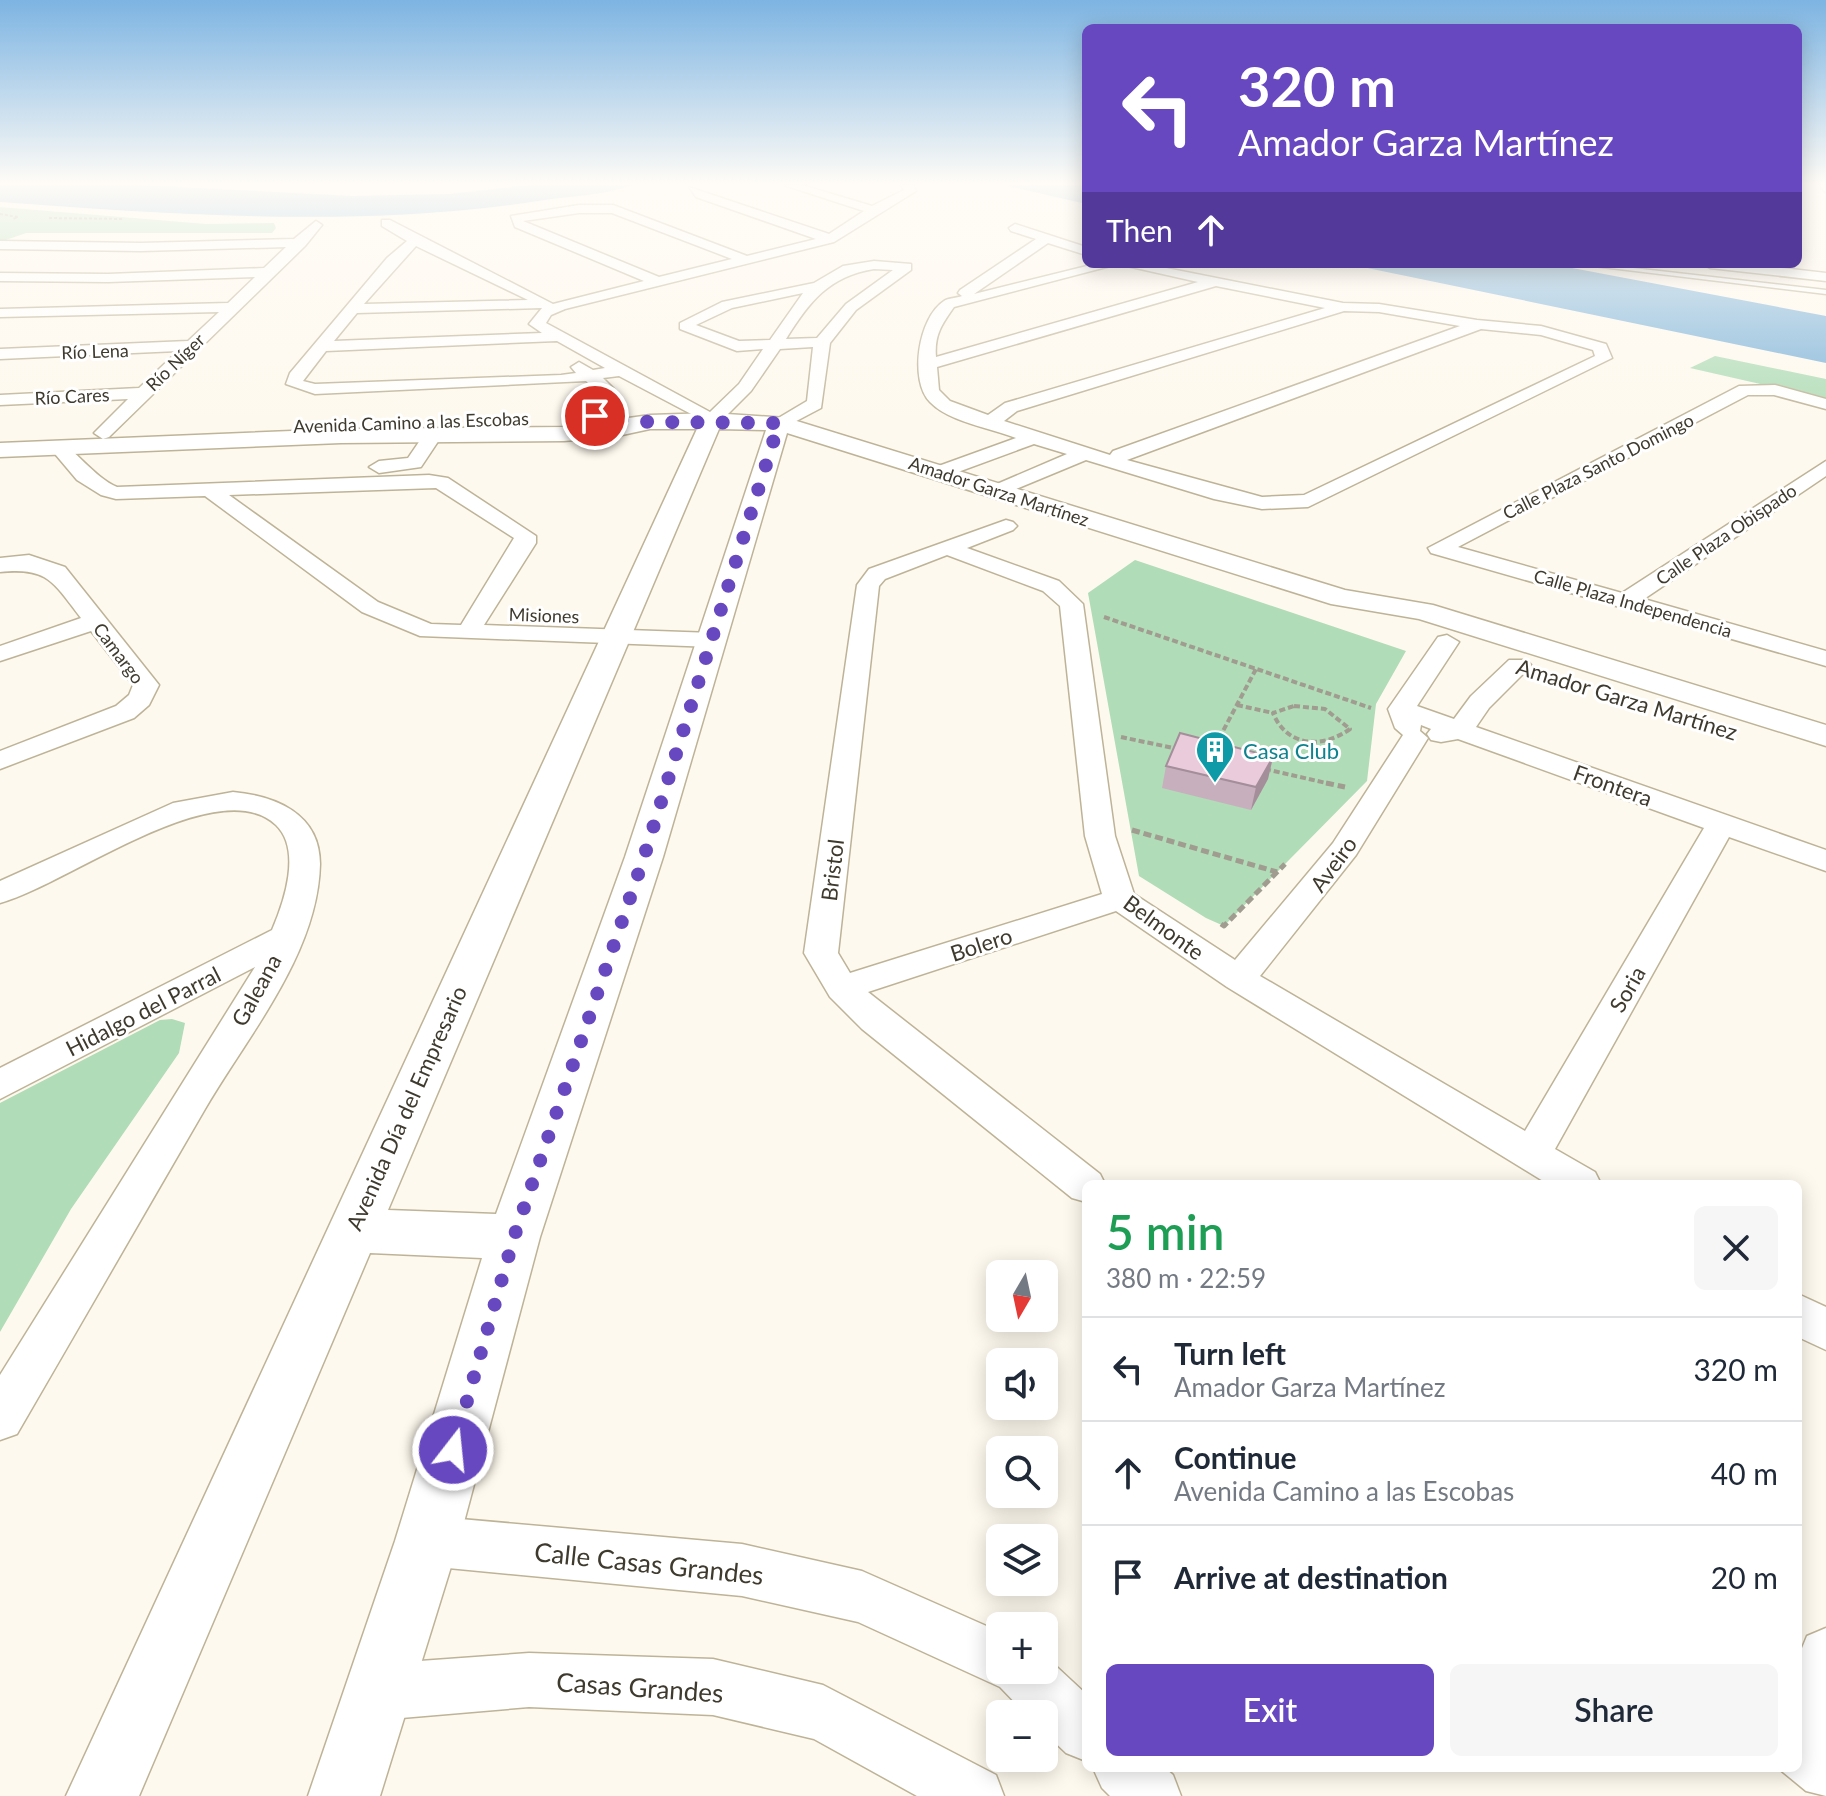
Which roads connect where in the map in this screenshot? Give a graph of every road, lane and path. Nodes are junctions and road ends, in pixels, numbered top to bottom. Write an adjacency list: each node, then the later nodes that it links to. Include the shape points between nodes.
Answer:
1 (274, 269): 13 (street, Río Níger)
2 (385, 269): 24 (street)
3 (479, 269): 21 (street)
4 (625, 269): 16 (street)
5 (698, 269): 16 (street)
6 (851, 269): 18 (street)
7 (904, 269): 28 (street, via 851,307)
8 (1001, 269): 20 (street)
9 (1092, 269): 20 (street)
10 (1147, 269): 17 (street)
11 (1622, 269): 19 (lane)
12 (1798, 269): 15 (street)
13 (271, 272): 14 (street); 22 (street, Río Níger)
14 (0, 277)
15 (1826, 277)
16 (652, 280): 21 (street)
17 (1211, 283): 23 (street); 34 (street)
18 (813, 287): 31 (street); 31 (street, via 742,302 693,318 685,326 737,346)
19 (1826, 292)
20 (949, 304): 34 (street, via 932,327)
21 (553, 305): 24 (street); 27 (street, via 518,322); 32 (street, via 537,319)
22 (232, 307): 25 (street); 29 (street, Río Níger)
23 (1343, 307): 26 (street); 43 (street, via 1011,407)
24 (352, 309): 30 (street)
25 (0, 313)
26 (1479, 324): 52 (street, via 1120,455); 52 (street, via 1571,336 1600,347 1604,358 1308,501 1262,503 1214,493)
27 (533, 338): 30 (street); 32 (street)
28 (822, 342): 31 (street); 44 (street, via 815,404)
29 (190, 346): 33 (street, Río Lena); 37 (street, Río Níger)
30 (324, 346): 36 (street, via 296,377 298,387)
31 (771, 346): 41 (street, via 754,376)
32 (561, 350): 35 (street); 36 (street)
33 (0, 354)
34 (929, 364): 43 (street, via 929,391 943,405)
35 (617, 371): 36 (street); 41 (street)
36 (594, 376): 40 (street, via 606,393)
37 (143, 393): 38 (street, Río Cares); 45 (street, Río Níger)
38 (0, 400)
39 (1826, 404): 60 (street, Calle Plaza Santo Domingo, via 1745,390)
40 (595, 416): 42 (street, Avenida Camino a las Escobas); 45 (street, Avenida Camino a las Escobas)
41 (712, 420): 42 (street, Amador Garza Martínez); 44 (street, Amador Garza Martínez); 67 (street, Avenida Día del Empresario)
42 (650, 422): 47 (street, Avenida Camino a las Escobas, via 591,433)
43 (991, 422): 48 (street)
44 (779, 423): 54 (street, Amador Garza Martínez); 68 (street)
45 (103, 433): 46 (street, Avenida Camino a las Escobas)
46 (0, 437)
47 (432, 437): 49 (street, Avenida Camino a las Escobas); 55 (street, via 420,459 376,468)
48 (1033, 438): 51 (street); 54 (street)
49 (59, 448): 50 (street, Avenida Camino a las Escobas); 56 (street, via 105,491)
50 (0, 450)
51 (1087, 453): 52 (street); 57 (street)
52 (1117, 461)
53 (1826, 467): 63 (street, Calle Plaza Obispado)
54 (940, 472): 57 (street, Amador Garza Martínez)
55 (367, 483): 56 (street); 66 (street, via 441,482 525,536)
56 (210, 490): 66 (street, Misiones, via 395,620 429,631)
57 (997, 491): 62 (street, Amador Garza Martínez)
58 (1006, 526): 59 (street, Bristol)
59 (947, 548): 93 (street, Belmonte, via 1051,586 1071,604 1100,836); 97 (street, Bristol, via 877,574 868,585 821,953)
60 (1439, 548): 63 (street, Calle Plaza Independencia)
61 (0, 565): 65 (street, Camargo, via 29,562 57,572)
62 (1341, 598): 69 (street, Amador Garza Martínez); 79 (street, Amador Garza Martínez, via 1423,611)
63 (1626, 601): 71 (street, Calle Plaza Independencia)
64 (1092, 614): 73 (path)
65 (95, 621): 70 (street); 84 (street, Camargo, via 146,685 140,699 125,712)
66 (474, 623): 67 (street, Misiones)
67 (621, 628): 68 (street, Misiones); 102 (street, Avenida Día del Empresario)
68 (716, 630): 103 (street)
69 (1447, 642): 72 (street, Amador Garza Martínez); 75 (street)
70 (0, 654)
71 (1824, 657)
72 (1518, 665): 77 (street); 83 (street, Amador Garza Martínez)
73 (1256, 669): 74 (path); 75 (path, via 1375,710)
74 (1237, 705): 76 (path); 82 (path)
75 (1388, 706): 77 (street, Frontera); 80 (street)
76 (1273, 713): 76 (path, via 1276,726 1288,738 1317,744 1340,739 1350,729 1343,716 1319,707 1293,703)
77 (1460, 730): 80 (street); 87 (street, Frontera)
78 (1113, 735): 81 (path)
79 (1826, 736)
80 (1414, 738): 96 (street, Aveiro, via 1345,848)
81 (1182, 750)
82 (1210, 757)
83 (1826, 760)
84 (0, 761)
85 (1254, 767): 86 (path)
86 (1358, 790)
87 (1721, 824): 89 (street, Frontera); 99 (street, Soria)
88 (1134, 845): 91 (path, via 1131,829)
89 (1826, 861)
90 (1287, 862): 91 (path)
91 (1277, 872): 94 (path, via 1224,926)
92 (0, 893): 95 (street, Galeana, via 183,809 233,799 263,803 287,815 302,855 301,889)
93 (1120, 899): 96 (street, Belmonte); 97 (street, Bolero)
94 (1215, 922)
95 (285, 937): 98 (street, Hidalgo del Parral); 106 (street, Galeana, via 247,1009)
96 (1239, 979): 99 (street, Belmonte)
97 (842, 988): 101 (street, Bristol, via 875,1020)
98 (0, 1085)
99 (1532, 1155): 100 (street, Belmonte)
100 (1574, 1180)
101 (1082, 1183)
102 (350, 1230): 103 (street); 117 (street, Avenida Día del Empresario)
103 (514, 1237): 107 (street)
104 (1802, 1316): 105 (street)
105 (1826, 1330)
106 (0, 1418)
107 (427, 1541): 108 (street, Calle Casas Grandes, via 742,1570 862,1597); 111 (street)
108 (986, 1654)
109 (1826, 1655): 113 (street)
110 (1035, 1684): 112 (street)
111 (378, 1692): 118 (street); 119 (street, Casas Grandes, via 529,1680 713,1687 823,1713)
112 (1082, 1729)
113 (1802, 1733)
114 (1802, 1750): 115 (street)
115 (1826, 1771)
116 (1126, 1772): 120 (street)
117 (102, 1796)
118 (344, 1796)
119 (975, 1796)
120 (1152, 1796)

